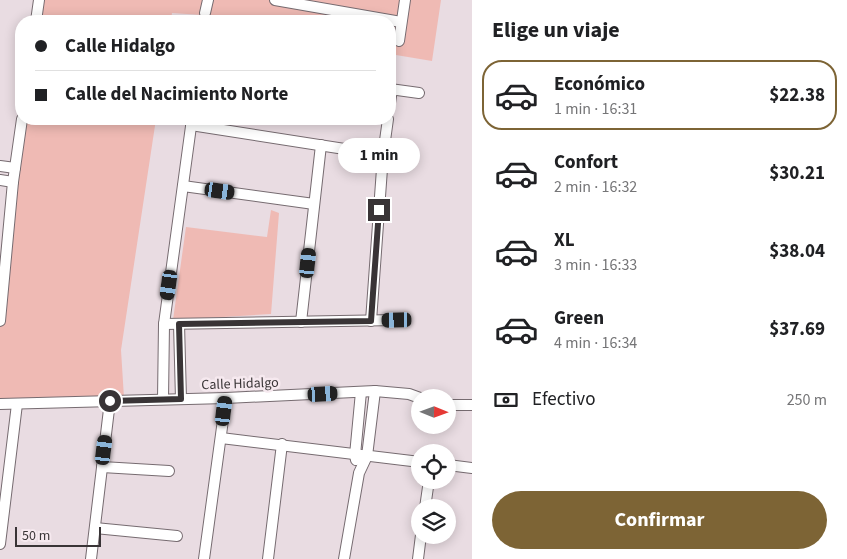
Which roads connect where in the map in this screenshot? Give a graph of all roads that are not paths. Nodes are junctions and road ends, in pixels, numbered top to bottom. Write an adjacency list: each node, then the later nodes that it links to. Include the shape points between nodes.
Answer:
1 (39, 0): 6 (street)
2 (208, 0): 5 (street)
3 (275, 0): 7 (street)
4 (405, 0): 9 (street)
5 (205, 13)
6 (37, 15)
7 (361, 15)
8 (396, 21): 9 (street)
9 (401, 22): 10 (street)
10 (399, 41)
11 (396, 90): 12 (street)
12 (419, 93)
13 (21, 125): 20 (street)
14 (192, 125): 23 (street)
15 (209, 125): 17 (street)
16 (387, 125): 18 (street)
17 (321, 145): 18 (street); 24 (street)
18 (383, 155): 27 (street)
19 (0, 166): 20 (street)
20 (15, 168): 22 (street)
21 (0, 180): 22 (street)
22 (13, 182): 26 (street)
23 (183, 186): 24 (street); 29 (street)
24 (314, 204): 28 (street)
25 (397, 320): 27 (street)
26 (0, 321)
27 (371, 321): 28 (street)
28 (301, 322): 30 (street)
29 (164, 324): 30 (street); 35 (street)
30 (179, 324): 36 (street)
31 (375, 391): 32 (street, Calle Hidalgo); 33 (street, Calle Hidalgo); 45 (street)
32 (361, 392): 34 (street, Calle Hidalgo); 44 (street)
33 (411, 395)
34 (226, 398): 36 (street, Calle Hidalgo); 42 (street)
35 (163, 399): 36 (street, Calle Hidalgo); 37 (street, Calle Hidalgo)
36 (181, 399)
37 (110, 401): 39 (street, Calle Hidalgo); 48 (street)
38 (0, 404): 39 (street, Calle Hidalgo)
39 (17, 404): 54 (street)
40 (456, 405): 41 (street)
41 (472, 405)
42 (221, 438): 43 (street); 57 (street)
43 (282, 444): 44 (street); 58 (street)
44 (355, 455): 45 (street); 51 (street)
45 (367, 456): 46 (street); 51 (street)
46 (411, 461)
47 (456, 466): 49 (street)
48 (102, 467): 50 (street); 52 (street)
49 (472, 468)
50 (169, 471)
51 (359, 473): 59 (street)
52 (95, 528): 53 (street); 56 (street)
53 (177, 536)
54 (0, 544)
55 (420, 544): 60 (street)
56 (91, 559)
57 (204, 559)
58 (268, 559)
59 (344, 559)
60 (418, 559)

